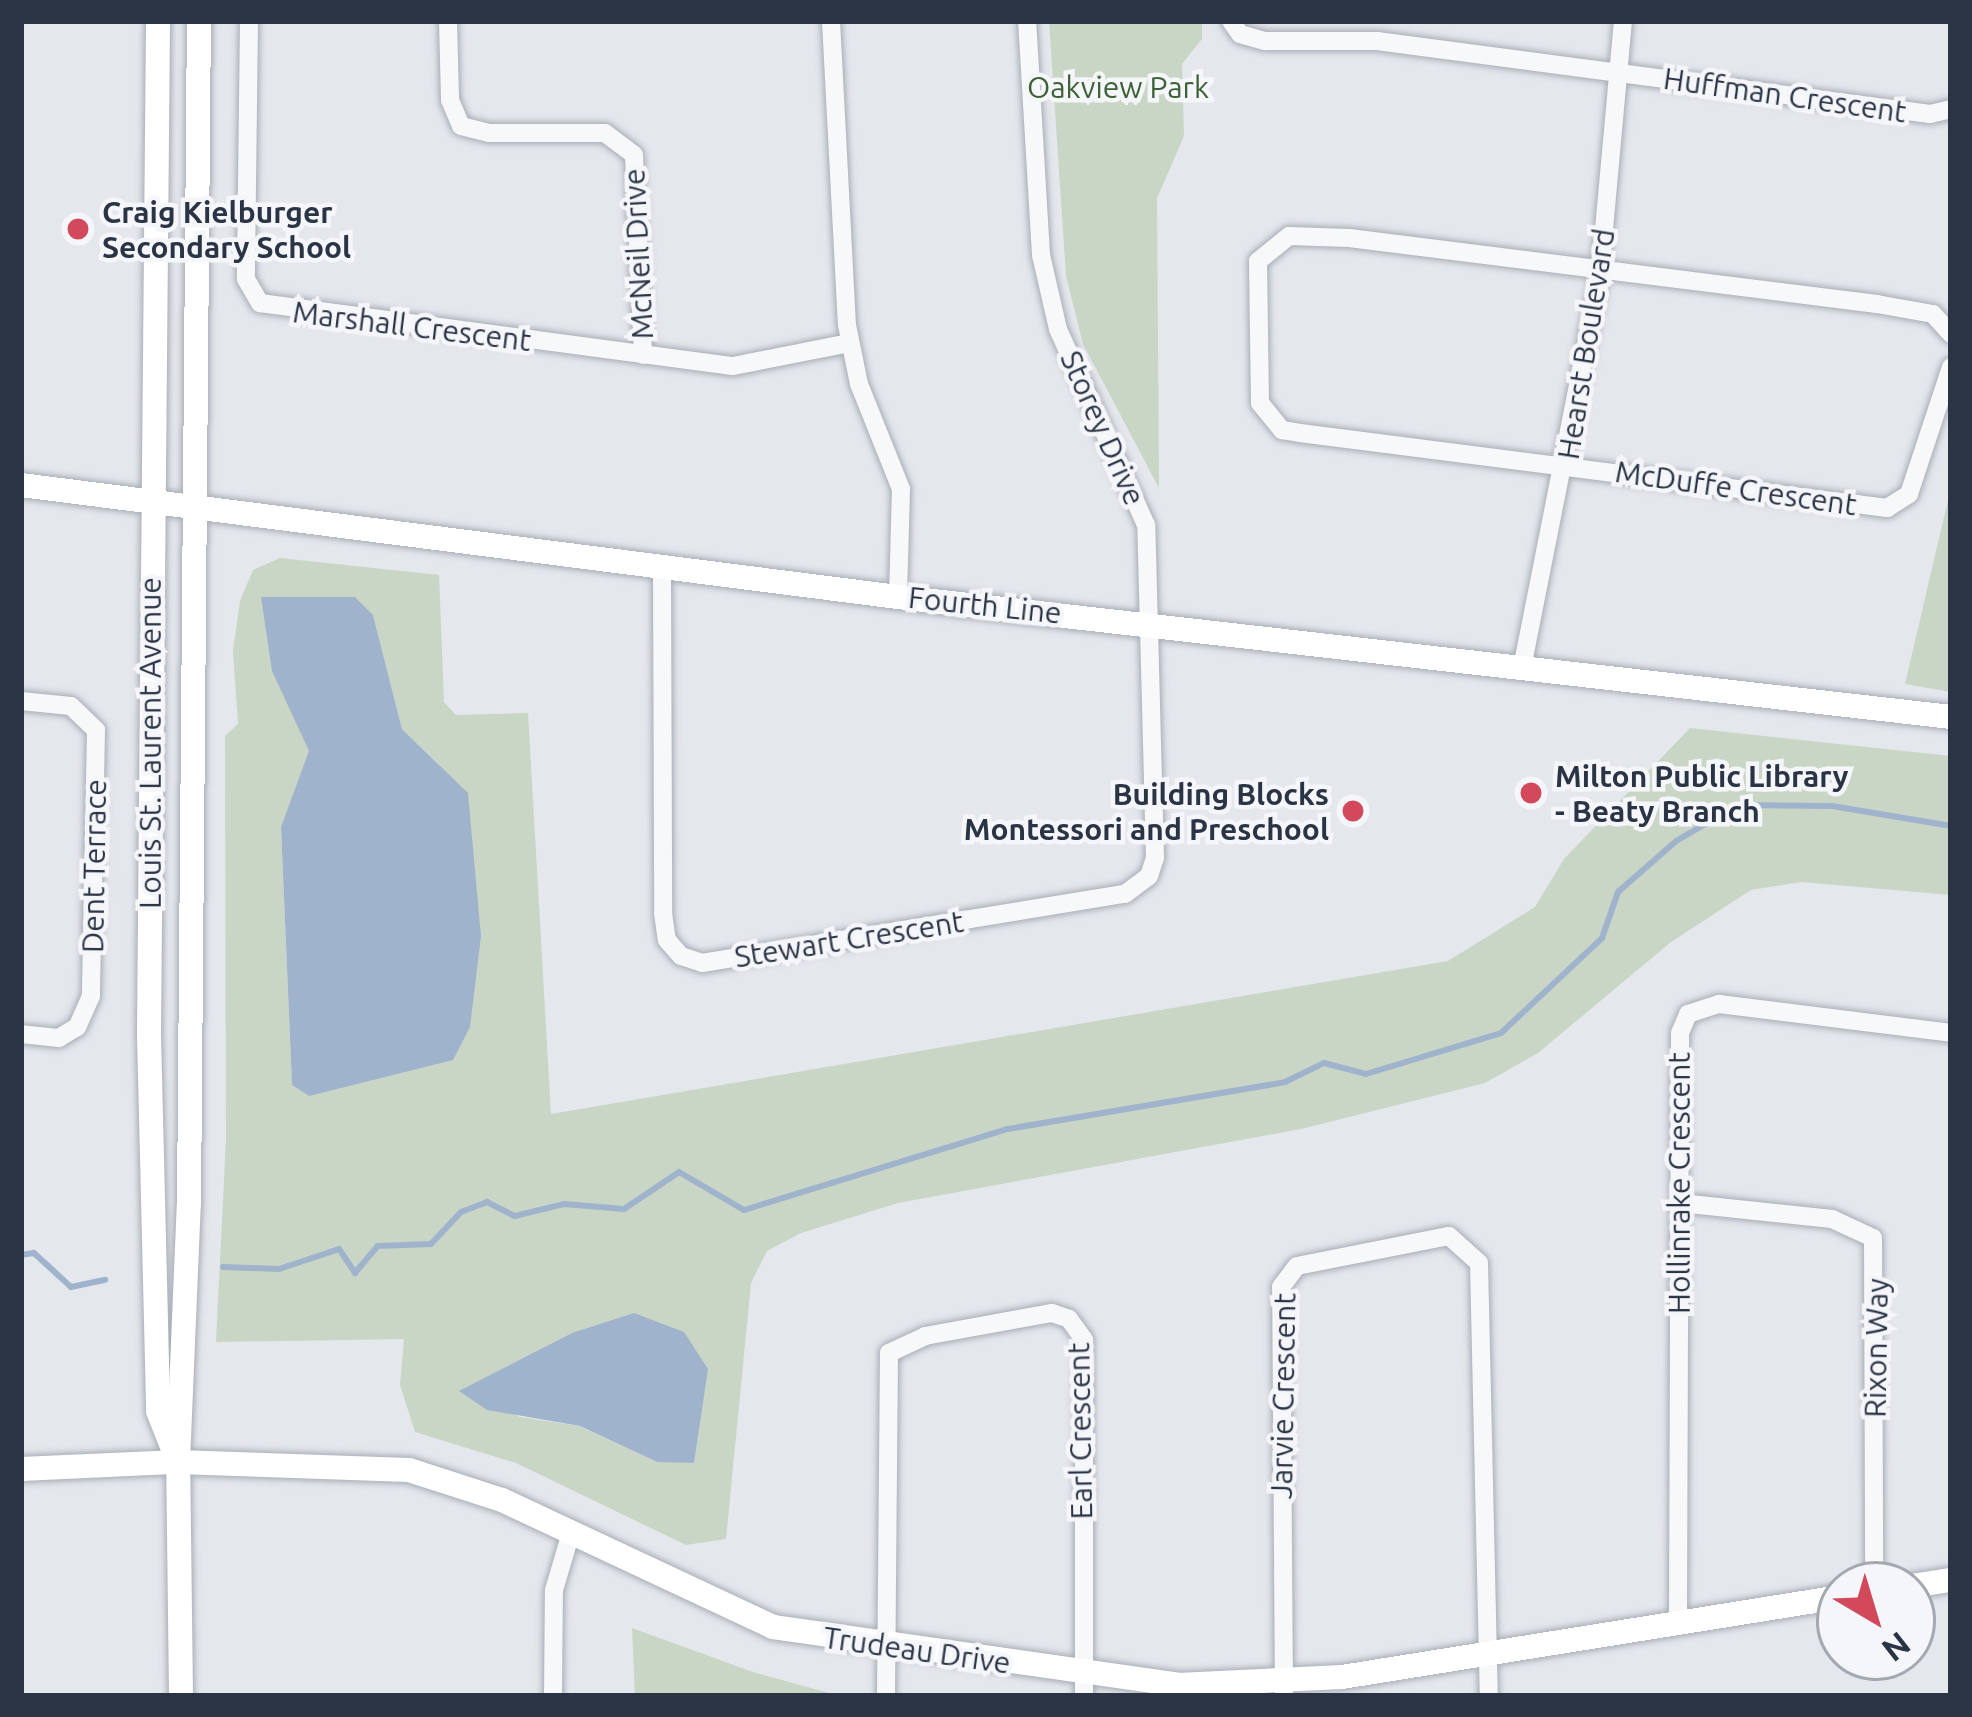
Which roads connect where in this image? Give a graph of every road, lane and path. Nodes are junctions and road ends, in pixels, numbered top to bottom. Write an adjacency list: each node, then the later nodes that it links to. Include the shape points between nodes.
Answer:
1 (158, 21): 18 (main road, Louis St. Laurent Avenue)
2 (199, 21): 19 (main road, Louis St. Laurent Avenue)
3 (249, 21): 14 (street, Marshall Crescent, via 250,296 275,309)
4 (448, 21): 14 (street, McNeil Drive, via 451,100 461,126 489,134 605,133 634,155)
5 (831, 21): 13 (street)
6 (1027, 21): 22 (street, Storey Drive, via 1041,255 1058,329 1133,482 1146,525)
7 (1231, 21): 9 (street, Huffman Crescent, via 1253,40 1377,40)
8 (1623, 21): 9 (street, Hearst Boulevard)
9 (1619, 72): 10 (street, Huffman Crescent, via 1930,114); 11 (street, Hearst Boulevard)
10 (1951, 109)
11 (1600, 274): 12 (street, via 1877,304 1933,314); 16 (street, Hearst Boulevard); 16 (street, McDuffe Crescent, via 1309,236 1289,236 1258,261 1260,404 1282,430)
12 (1951, 334)
13 (850, 343): 14 (street, Marshall Crescent, via 748,365); 21 (street, via 901,489)
14 (643, 356)
15 (1951, 367): 16 (street, McDuffe Crescent, via 1910,494 1894,507)
16 (1568, 465): 23 (street, Hearst Boulevard)
17 (21, 485): 18 (main road, Fourth Line)
18 (151, 500): 19 (main road, Fourth Line); 29 (main road, Louis St. Laurent Avenue, via 158,1411)
19 (189, 505): 20 (main road, Fourth Line); 29 (main road, Louis St. Laurent Avenue, via 189,1181)
20 (662, 568): 21 (main road, Fourth Line); 22 (street, Stewart Crescent, via 663,913 672,949 702,963 1141,886 1155,858)
21 (898, 597): 22 (main road, Fourth Line)
22 (1152, 622): 23 (main road, Fourth Line)
23 (1523, 663): 25 (main road, Fourth Line)
24 (21, 701): 26 (street, Dent Terrace, via 71,706 96,730 91,996 76,1027 59,1038)
25 (1951, 717)
26 (21, 1034)
27 (1951, 1034): 28 (street, Hollinrake Crescent, via 1719,1004 1688,1014 1680,1034)
28 (1680, 1203): 32 (street, Rixon Way, via 1832,1220 1873,1238); 34 (street, Hollinrake Crescent)
29 (178, 1462): 30 (main road, Trudeau Drive); 31 (main road, Trudeau Drive, via 409,1470 502,1500); 39 (main road, Louis St. Laurent Avenue)
30 (21, 1469)
31 (571, 1537): 35 (main road, Trudeau Drive, via 773,1627); 40 (street, via 554,1590)
32 (1874, 1561)
33 (1816, 1600): 34 (main road, Trudeau Drive)
34 (1678, 1619): 36 (main road, Trudeau Drive)
35 (881, 1646): 37 (main road, Trudeau Drive); 37 (street, Earl Crescent, via 889,1353 925,1336 1052,1313 1069,1319 1084,1340); 41 (street)
36 (1486, 1651): 38 (main road, Trudeau Drive); 38 (street, Jarvie Crescent, via 1479,1263 1449,1236 1298,1266 1281,1287); 42 (street)
37 (1082, 1683): 38 (main road, Trudeau Drive)
38 (1283, 1690)
39 (182, 1696)
40 (553, 1696)
41 (886, 1696)
42 (1489, 1696)

